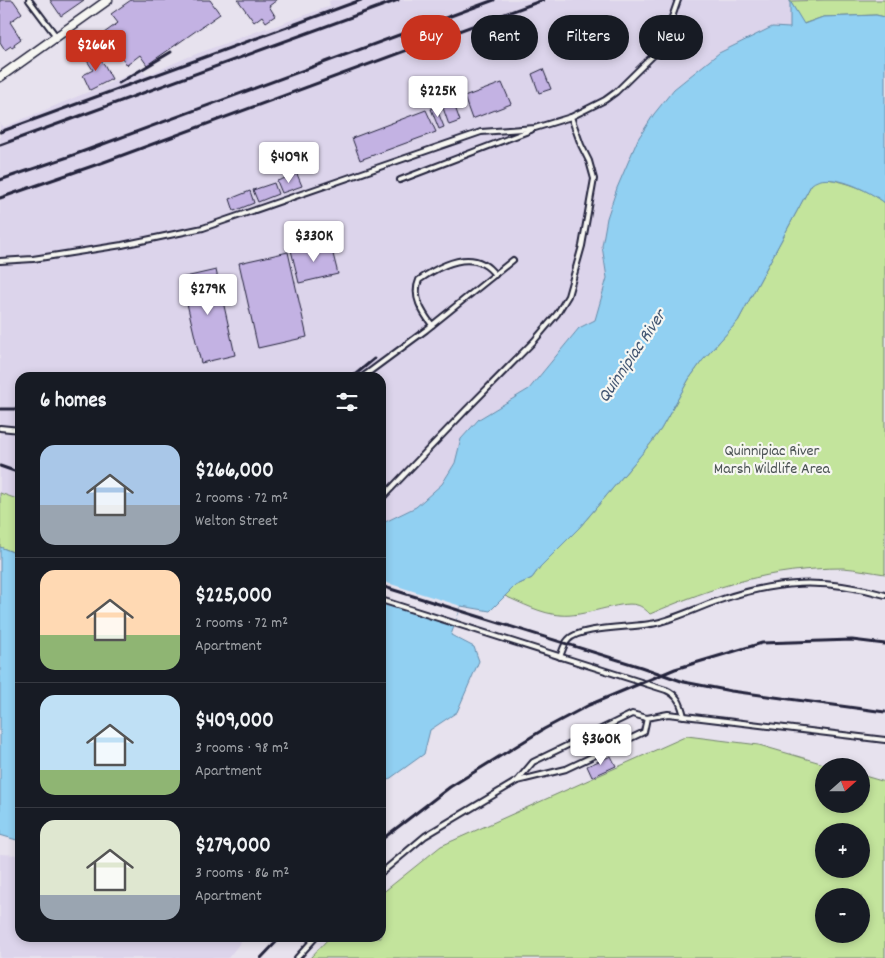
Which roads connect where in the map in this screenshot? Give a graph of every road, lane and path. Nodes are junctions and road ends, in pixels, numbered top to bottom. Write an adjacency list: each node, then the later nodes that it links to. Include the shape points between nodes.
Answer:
1 (29, 0): 5 (lane)
2 (108, 0): 5 (street)
3 (678, 0): 4 (lane)
4 (673, 15)
5 (56, 37): 7 (street)
6 (649, 60): 8 (lane, via 605,100)
7 (0, 77)
8 (571, 117): 9 (lane); 18 (lane, via 594,179 582,246 568,296 554,319 534,341)
9 (536, 128): 10 (lane); 12 (lane, via 481,132 204,228 42,258)
10 (400, 180)
11 (513, 260): 13 (lane)
12 (0, 261)
13 (494, 275): 14 (lane); 14 (lane, via 484,263 470,259 436,270 419,280 416,287 418,299)
14 (432, 325): 15 (lane)
15 (369, 372)
16 (0, 428): 17 (lane)
17 (15, 430)
18 (386, 495)
19 (885, 595): 21 (lane, via 836,584 764,587 715,601 658,623 579,633 567,641)
20 (386, 602): 21 (lane)
21 (560, 657): 22 (lane, via 672,693)
22 (684, 716): 23 (lane, via 668,714); 24 (lane)
23 (647, 718): 25 (lane, via 632,714 551,753 533,762); 25 (lane, via 644,732 566,769)
24 (885, 740)
25 (517, 781): 26 (lane, via 425,836)
26 (386, 869)
27 (312, 942): 28 (lane)
28 (298, 958)

